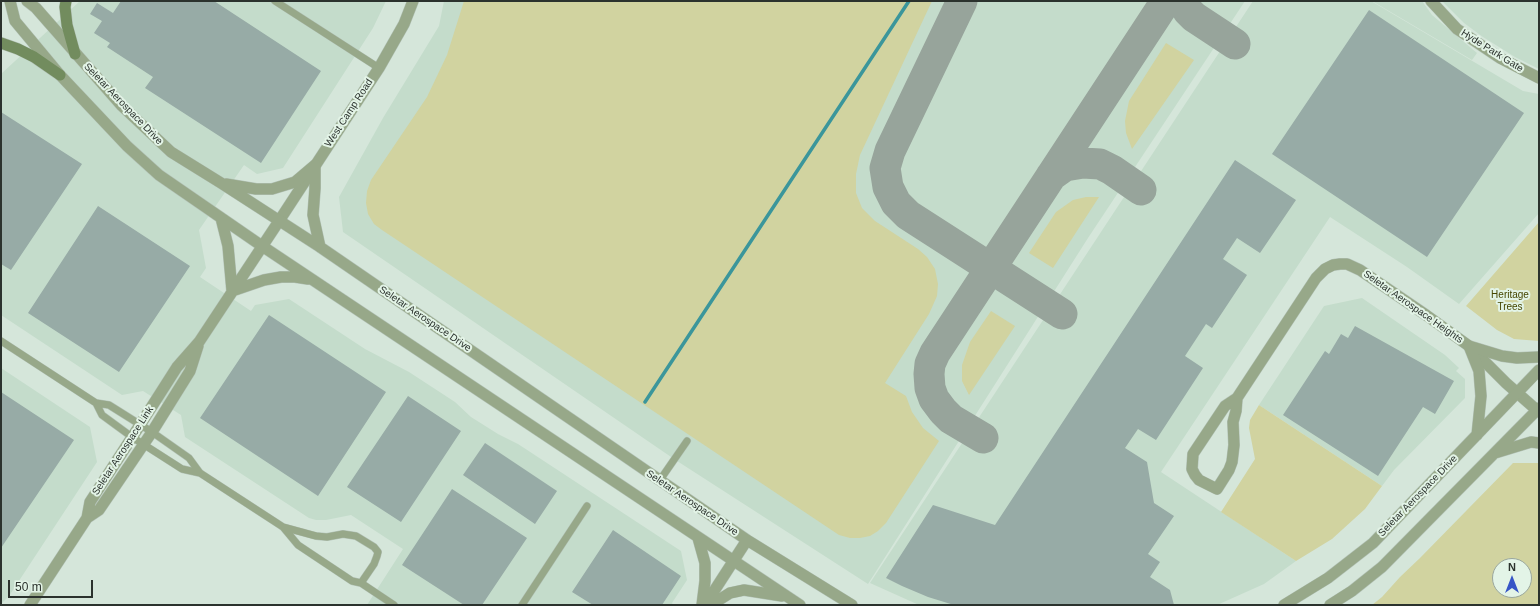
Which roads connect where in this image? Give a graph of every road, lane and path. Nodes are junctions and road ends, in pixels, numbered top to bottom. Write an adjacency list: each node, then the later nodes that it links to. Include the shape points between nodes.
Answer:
1 (10, 1): 10 (street, via 15,20)
2 (27, 1): 8 (street, Seletar Aerospace Drive)
3 (66, 1): 8 (main road, via 67,25)
4 (276, 1): 9 (lane)
5 (413, 1): 9 (street, West Camp Road, via 404,24)
6 (1431, 1): 11 (street, Hyde Park Gate, via 1457,29 1500,58)
7 (1, 43): 10 (main road, via 34,56)
8 (75, 54): 13 (street, Seletar Aerospace Drive, via 122,106 171,152)
9 (379, 68): 12 (street, West Camp Road)
10 (60, 75): 14 (street, via 127,146 159,175)
11 (1539, 78)
12 (315, 165): 13 (street, via 295,182 272,189); 15 (street, West Camp Road); 17 (street, via 313,215)
13 (221, 183): 15 (street, Seletar Aerospace Drive)
14 (221, 218): 16 (street); 19 (street, via 228,246)
15 (279, 221): 16 (street, Seletar Aerospace Link); 17 (street, Seletar Aerospace Drive)
16 (262, 246): 18 (street); 19 (street, Seletar Aerospace Link)
17 (320, 247): 38 (street, Seletar Aerospace Drive)
18 (312, 280): 19 (street, via 295,277 277,278); 42 (street)
19 (232, 291): 21 (street, Seletar Aerospace Link)
20 (1, 341): 27 (lane)
21 (199, 342): 29 (street, Seletar Aerospace Link, via 177,367); 30 (street, Seletar Aerospace Link, via 190,371)
22 (1470, 346): 23 (street, via 1502,356); 25 (street, Seletar Aerospace Heights); 26 (street, Seletar Aerospace Heights, via 1360,270 1347,264 1333,265 1316,278); 31 (street, via 1479,371 1481,396)
23 (1539, 357)
24 (1539, 370): 25 (street, Seletar Aerospace Drive)
25 (1517, 392): 28 (street, Seletar Aerospace Heights); 31 (street, Seletar Aerospace Drive)
26 (1237, 398): 26 (street, Seletar Aerospace Heights, via 1233,422 1232,462 1216,489 1198,480 1194,475 1193,454 1224,406)
27 (96, 403): 29 (lane, via 109,404); 32 (lane, via 102,415)
28 (1538, 410): 36 (street)
29 (140, 425): 30 (lane); 32 (street, Seletar Aerospace Link)
30 (152, 432): 35 (street, Seletar Aerospace Link); 37 (lane, via 189,458)
31 (1476, 435): 55 (street, Seletar Aerospace Drive, via 1373,543 1328,578)
32 (132, 437): 35 (lane); 40 (street, Seletar Aerospace Link, via 90,502)
33 (687, 441): 38 (lane)
34 (1539, 443): 36 (street, via 1518,445)
35 (144, 444): 37 (lane, via 182,469); 40 (street, Seletar Aerospace Link, via 100,510)
36 (1492, 455): 56 (street, via 1382,567)
37 (200, 472): 41 (lane)
38 (660, 480): 43 (street, Seletar Aerospace Drive)
39 (587, 506): 49 (lane)
40 (87, 518): 47 (street, Seletar Aerospace Link)
41 (283, 527): 45 (lane, via 298,544 352,581); 45 (lane, via 316,536 356,536 374,547 378,556)
42 (698, 538): 44 (street); 50 (street, via 705,563)
43 (747, 540): 44 (street); 54 (street, Seletar Aerospace Drive)
44 (734, 560): 46 (street); 51 (street)
45 (361, 583): 48 (lane)
46 (787, 597): 52 (street, via 744,590 730,594); 53 (street)
47 (30, 605)
48 (394, 605)
49 (522, 605)
50 (702, 605)
51 (705, 605)
52 (711, 605)
53 (800, 605)
54 (852, 605)
55 (1284, 605)
56 (1330, 605)

